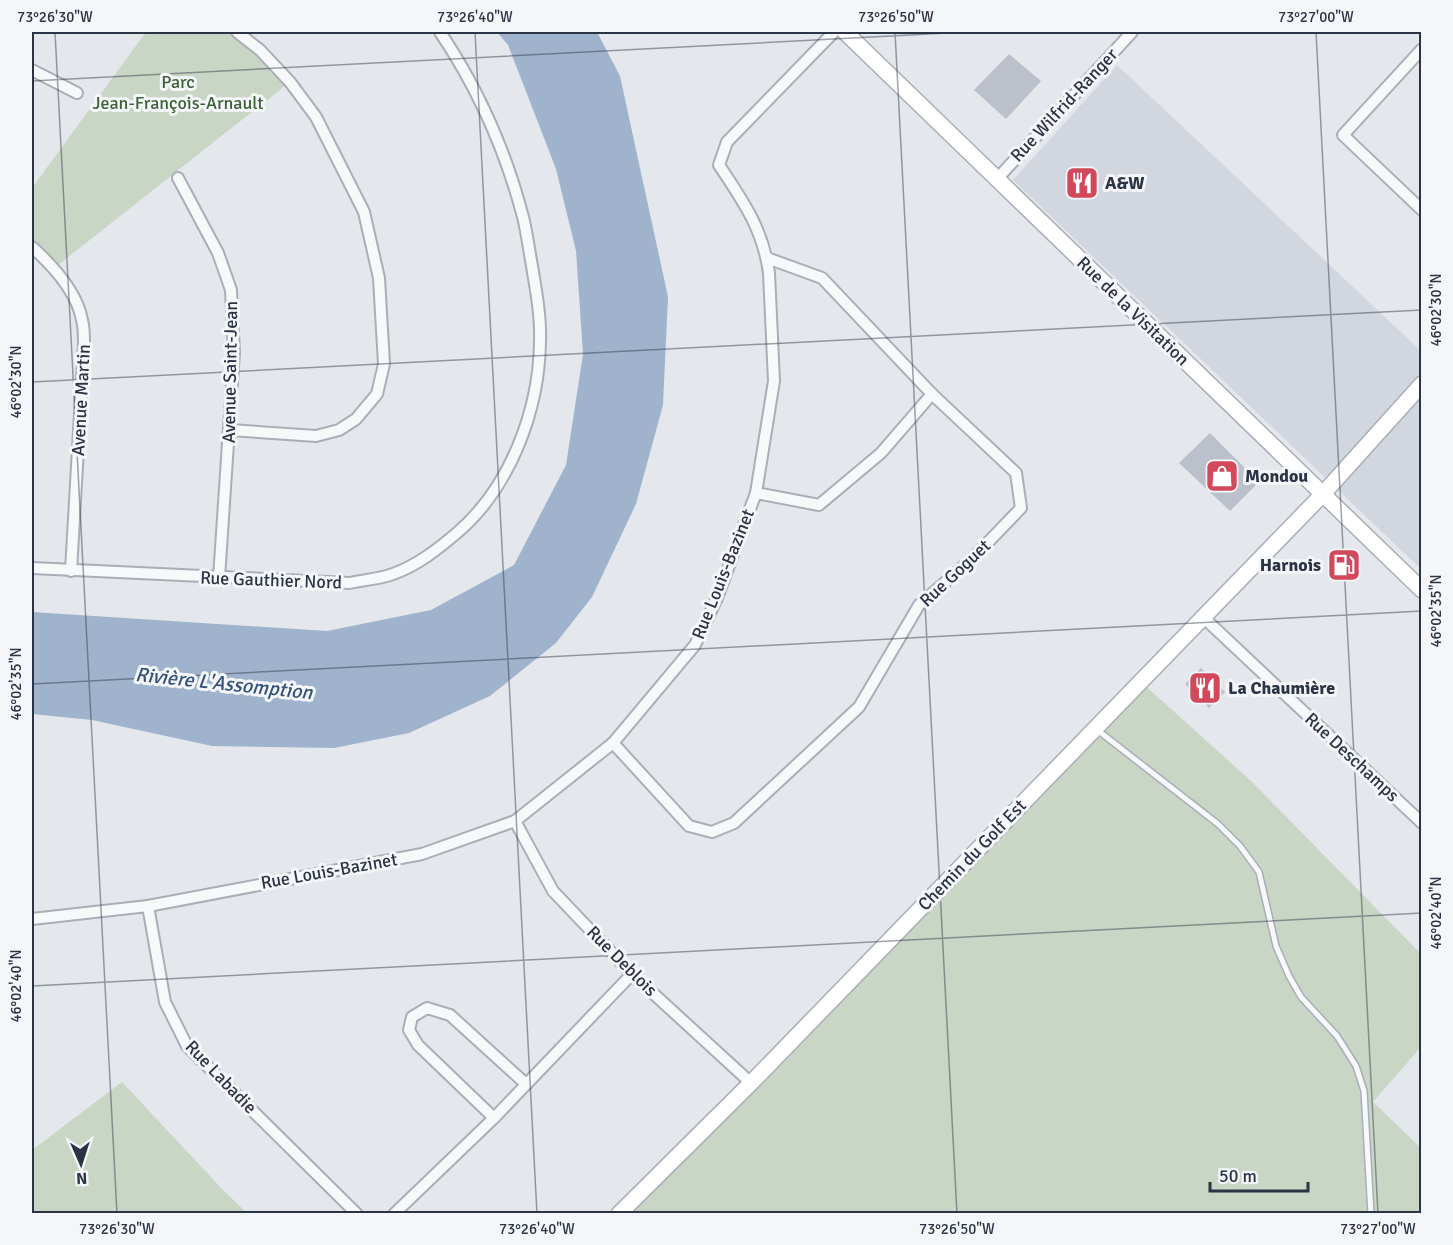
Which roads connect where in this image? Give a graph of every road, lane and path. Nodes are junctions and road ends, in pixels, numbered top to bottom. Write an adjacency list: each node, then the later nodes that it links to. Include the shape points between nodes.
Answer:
1 (237, 32): 16 (street, via 290,82 316,117 364,212 379,278 384,364 377,394 356,419 339,430 316,436)
2 (440, 32): 21 (street, Rue Gauthier Nord, via 492,126 523,217 536,287 540,342 534,392 519,443 504,478 468,524 432,555 393,574 349,583)
3 (834, 32): 13 (street, Rue Louis-Bazinet, via 727,142 719,165 753,217)
4 (844, 32): 10 (street, Rue de la Visitation)
5 (1132, 32): 10 (street, Rue Wilfrid-Ranger)
6 (1422, 49): 11 (street, via 1343,135)
7 (32, 70): 8 (street)
8 (77, 93)
9 (178, 178): 16 (street, Avenue Saint-Jean, via 218,253 231,291 234,353)
10 (996, 179): 18 (street, Rue de la Visitation)
11 (1422, 210)
12 (32, 248): 20 (street, Avenue Martin, via 74,298 82,319 84,343)
13 (767, 258): 15 (street, Rue Goguet, via 822,278); 17 (street, Rue Louis-Bazinet, via 774,381)
14 (1422, 384): 18 (street, Chemin du Golf Est)
15 (932, 394): 17 (street, via 881,453 819,505); 25 (street, Rue Goguet, via 1016,473 1021,508 919,605 859,706 734,823 712,832 689,826)
16 (230, 430): 21 (street, Avenue Saint-Jean)
17 (756, 493): 25 (street, Rue Louis-Bazinet, via 695,645)
18 (1322, 495): 22 (street, Rue de la Visitation); 23 (street, Chemin du Golf Est)
19 (32, 568): 20 (street, Rue Gauthier Nord)
20 (71, 571): 21 (street, Rue Gauthier Nord)
21 (219, 578)
22 (1422, 590)
23 (1203, 616): 24 (street, Chemin du Golf Est); 27 (street, Rue Deschamps)
24 (1095, 728): 31 (street, Chemin du Golf Est); 37 (lane, via 1218,824 1259,872 1276,946 1289,976 1356,1066 1364,1091)
25 (613, 743): 26 (street, Rue Louis-Bazinet)
26 (515, 821): 28 (street, Rue Louis-Bazinet, via 422,854); 30 (street, Rue Deblois, via 553,891)
27 (1422, 823)
28 (148, 906): 29 (street, Rue Louis-Bazinet); 34 (street, Rue Labadie, via 165,1002 187,1046)
29 (32, 919)
30 (632, 974): 31 (street, Rue Deblois); 32 (street)
31 (751, 1083): 36 (street, Chemin du Golf Est)
32 (526, 1084): 33 (street); 33 (street, via 450,1015 427,1008 412,1017 409,1030 418,1046)
33 (494, 1118): 35 (street)
34 (357, 1214)
35 (394, 1214)
36 (619, 1214)
37 (1371, 1214)

